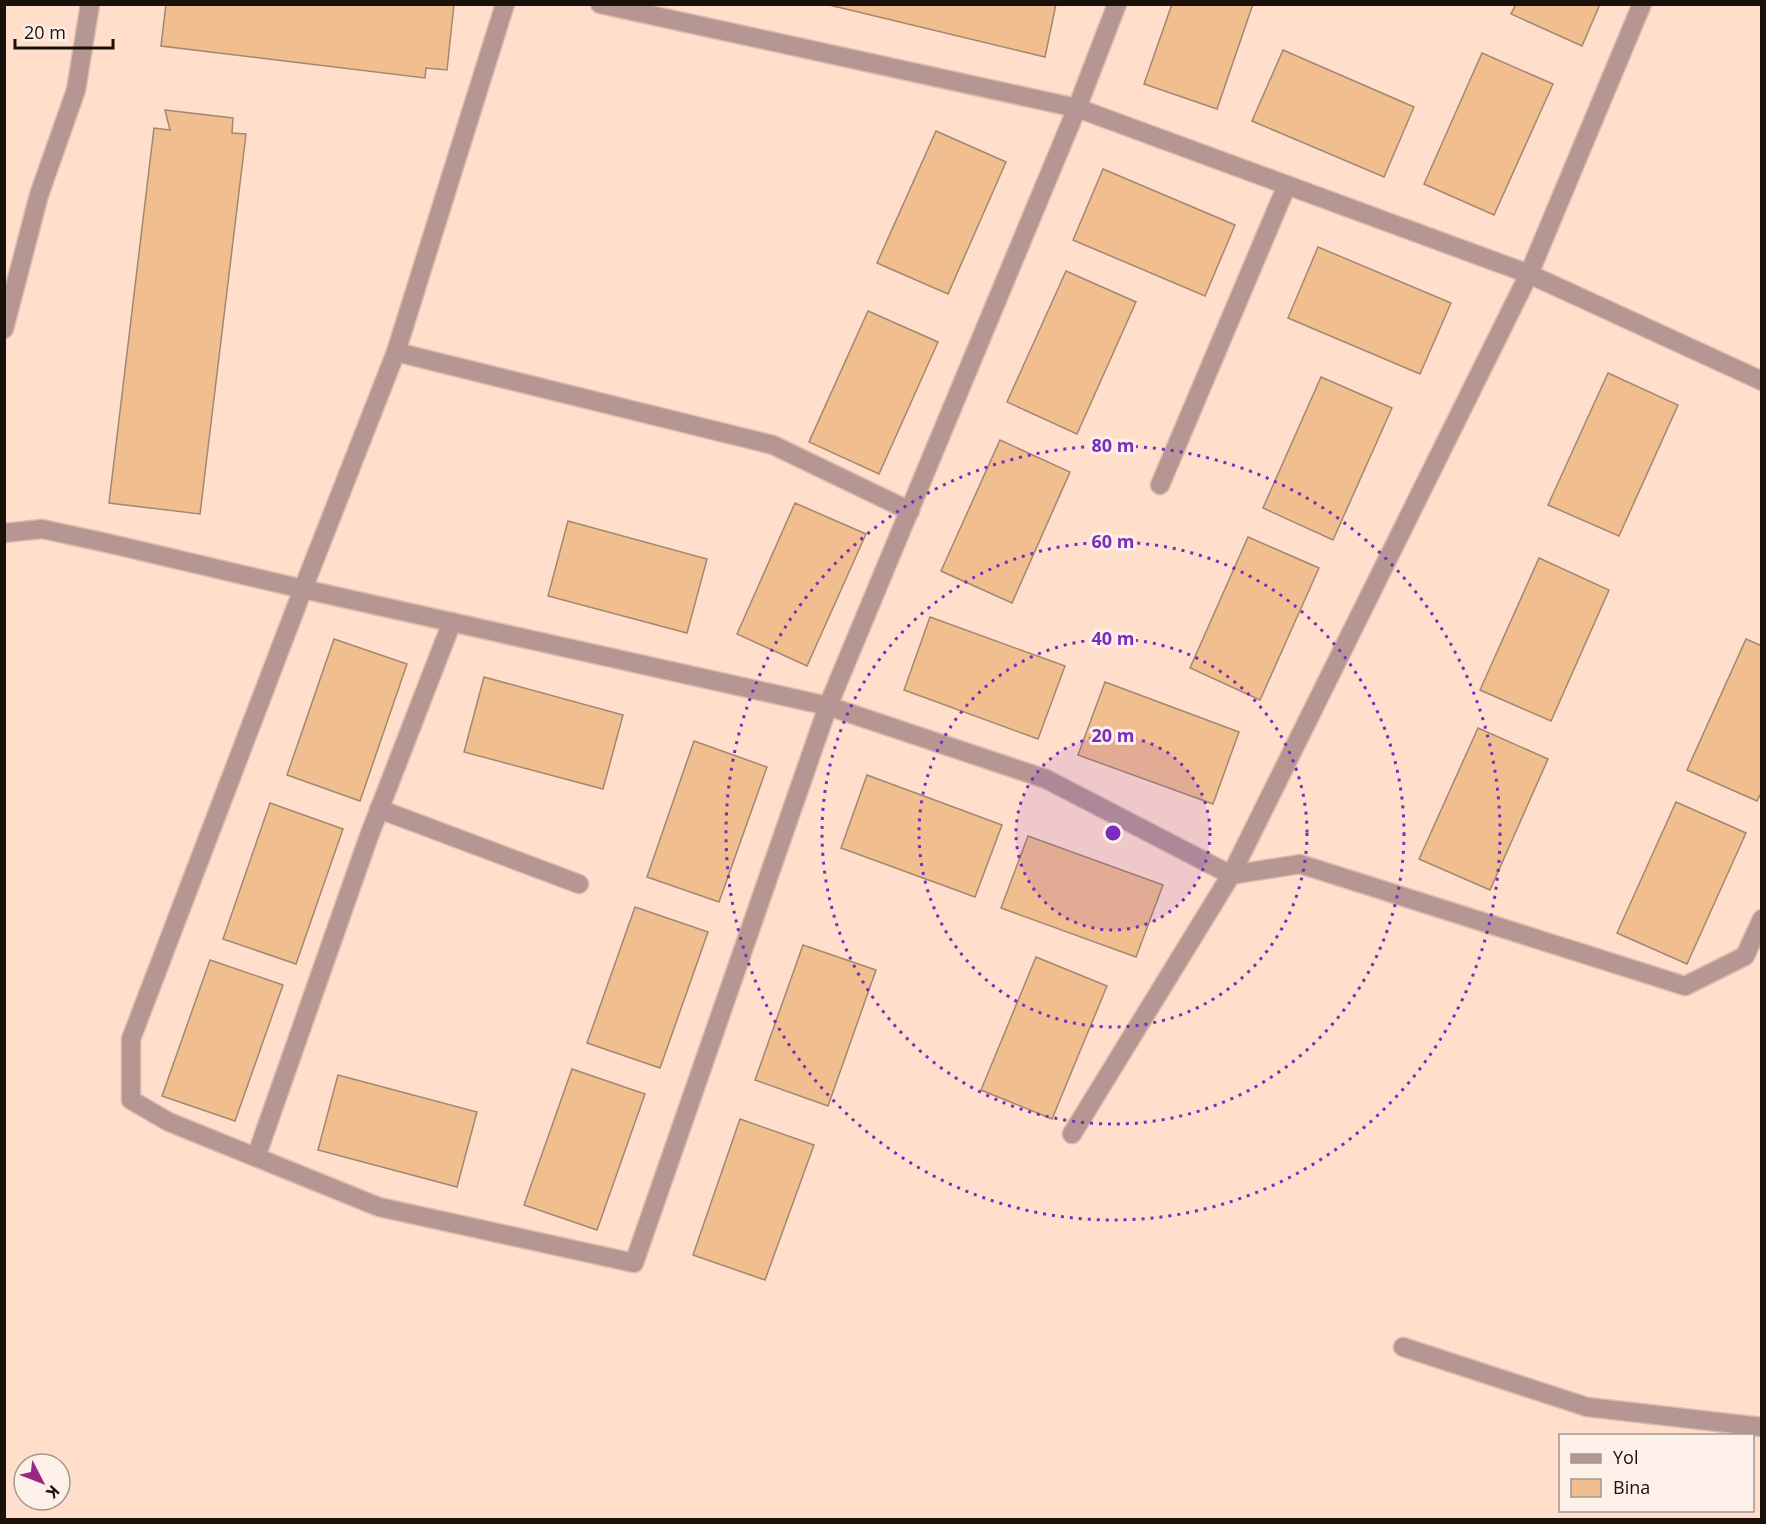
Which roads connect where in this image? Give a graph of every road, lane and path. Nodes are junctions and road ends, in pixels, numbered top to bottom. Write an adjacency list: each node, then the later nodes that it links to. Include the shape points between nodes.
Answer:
1 (90, 4): 9 (street, via 76,90 39,195)
2 (504, 4): 10 (street)
3 (600, 4): 6 (street)
4 (1117, 4): 6 (street)
5 (1642, 4): 8 (street)
6 (1077, 108): 7 (street); 13 (street)
7 (1287, 185): 8 (street); 12 (street)
8 (1529, 274): 11 (street); 19 (street)
9 (4, 329)
10 (396, 352): 13 (street, via 773,446); 15 (street)
11 (1761, 381)
12 (1160, 485)
13 (910, 511): 17 (street)
14 (4, 533): 15 (street, via 42,529)
15 (303, 589): 16 (street); 23 (street, via 131,1039 131,1100 169,1122)
16 (452, 622): 17 (street); 18 (street)
17 (828, 706): 19 (street, via 1046,779); 23 (street, via 634,1263 379,1207)
18 (379, 809): 20 (street); 23 (street)
19 (1231, 875): 21 (street, via 1300,864 1685,986 1744,956); 22 (street)
20 (579, 885)
21 (1761, 919)
22 (1072, 1134)
23 (256, 1157)
24 (1403, 1347): 25 (street, via 1587,1407)
25 (1761, 1427)

